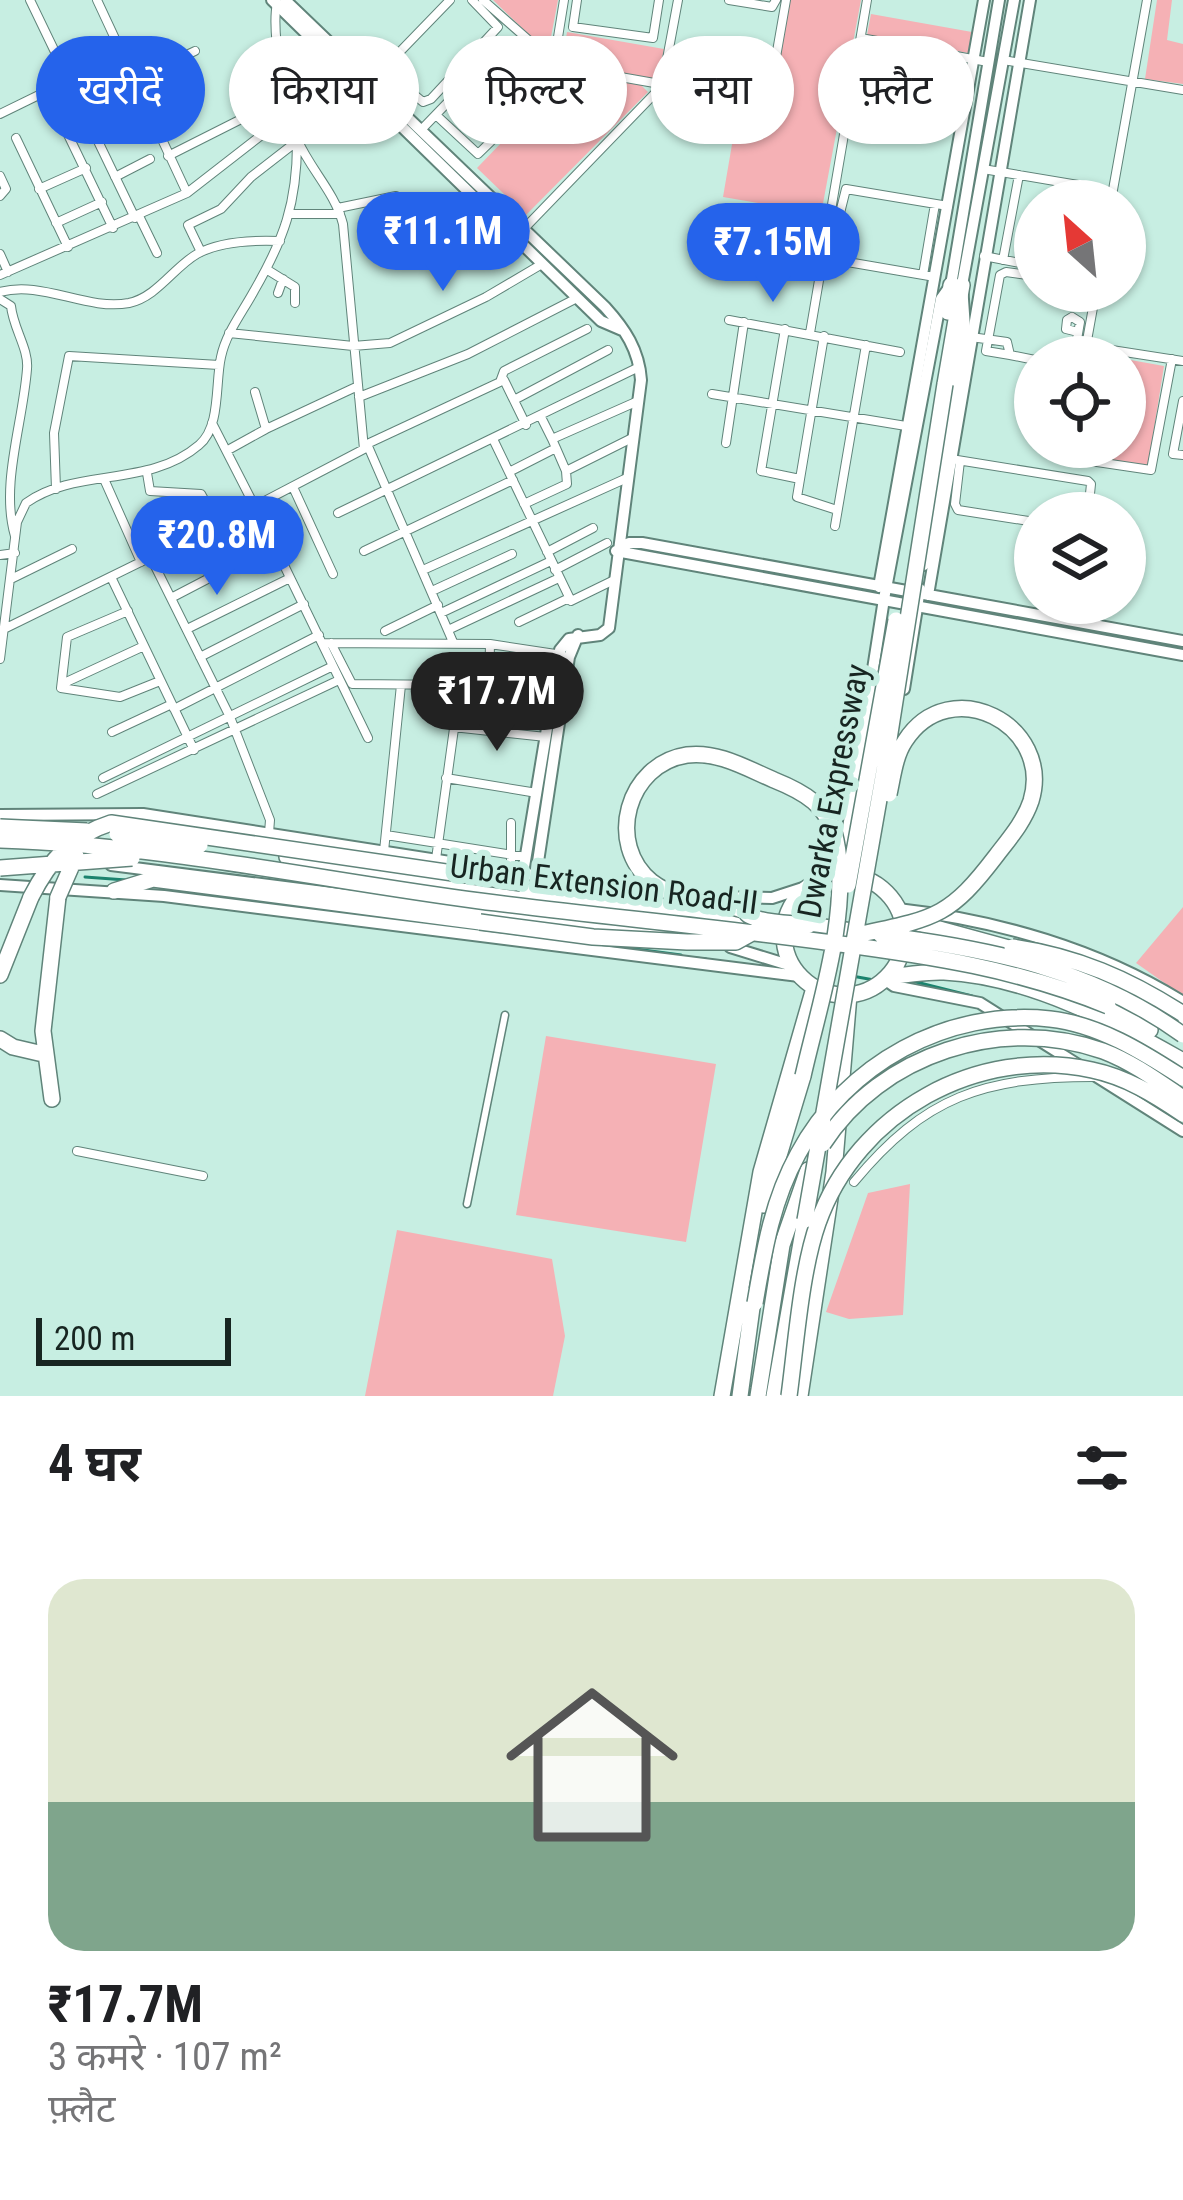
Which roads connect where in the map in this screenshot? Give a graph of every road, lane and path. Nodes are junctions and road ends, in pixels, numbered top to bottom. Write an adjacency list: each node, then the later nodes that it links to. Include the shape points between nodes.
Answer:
1 (30, 0): 20 (street)
2 (97, 0): 21 (street)
3 (450, 0): 24 (street)
4 (472, 0): 37 (street, via 497,29 428,101)
5 (483, 0): 25 (street)
6 (565, 0): 26 (street)
7 (577, 0): 8 (street, via 572,27 652,38)
8 (659, 0)
9 (678, 0): 27 (street)
10 (729, 0): 11 (street, via 772,8)
11 (776, 0)
12 (786, 0): 28 (street)
13 (867, 0): 29 (street)
14 (984, 0): 32 (street)
15 (999, 0): 32 (street)
16 (1014, 0): 31 (street)
17 (1030, 0): 33 (street)
18 (1147, 0): 34 (street)
19 (278, 1): 22 (street); 23 (street); 77 (street)
20 (47, 36)
21 (113, 36)
22 (277, 36)
23 (318, 36)
24 (413, 36)
25 (524, 36)
26 (559, 36)
27 (671, 36)
28 (780, 36)
29 (861, 36)
30 (974, 59): 32 (street)
31 (1003, 60): 33 (street); 55 (street)
32 (982, 61): 67 (street); 92 (street)
33 (1018, 63): 34 (street); 56 (street)
34 (1132, 82): 35 (street); 61 (street)
35 (1183, 90)
36 (651, 97): 77 (street)
37 (419, 99)
38 (443, 108): 40 (street)
39 (0, 114): 54 (street, via 46,91)
40 (436, 115): 41 (street); 43 (street)
41 (443, 122)
42 (229, 125): 52 (street)
43 (421, 130): 77 (street)
44 (16, 138): 62 (street)
45 (99, 144): 59 (street)
46 (162, 144): 52 (street)
47 (249, 144): 63 (street)
48 (294, 144): 80 (street, via 221,209 188,224)
49 (298, 144): 70 (street)
50 (300, 144): 69 (street)
51 (842, 144): 75 (street)
52 (168, 156): 63 (street)
53 (150, 159): 59 (street)
54 (86, 169): 62 (street); 66 (street)
55 (983, 169): 56 (street); 92 (street)
56 (999, 172): 57 (street); 83 (street)
57 (1018, 175): 60 (street); 72 (street)
58 (0, 176): 64 (street)
59 (115, 177): 71 (street)
60 (1048, 180)
61 (1115, 180)
62 (39, 189): 74 (street)
63 (187, 193): 71 (street)
64 (0, 196)
65 (396, 196): 69 (street)
66 (102, 202): 74 (street); 76 (street)
67 (941, 205): 90 (street); 90 (street, via 846,189 832,249 836,260)
68 (747, 210): 75 (street)
69 (339, 211): 70 (street); 114 (street)
70 (290, 214): 78 (street)
71 (137, 217): 76 (street); 81 (street)
72 (1010, 220): 73 (street); 84 (street)
73 (1014, 220)
74 (56, 223): 79 (street)
75 (828, 223): 106 (street)
76 (113, 227): 79 (street)
77 (520, 232): 86 (street); 104 (street)
78 (280, 241): 80 (street); 87 (street)
79 (68, 247): 89 (street)
80 (201, 252): 94 (street, via 133,302 97,304 19,289)
81 (157, 253)
82 (0, 254): 89 (street)
83 (984, 256): 84 (street); 111 (street)
84 (1003, 260): 85 (street)
85 (1014, 262)
86 (542, 264): 95 (street); 114 (street, via 412,334)
87 (266, 269): 91 (street); 105 (street)
88 (1014, 273): 98 (street, via 1000,275)
89 (4, 274)
90 (929, 276): 137 (street)
91 (283, 279): 93 (street); 96 (street, via 295,287)
92 (957, 285): 123 (highway, Dwarka Expressway); 137 (street, via 941,299); 190 (street, via 964,328)
93 (278, 292)
94 (0, 295): 168 (street, via 11,305 28,364 5,508)
95 (577, 298): 104 (street); 124 (street, via 468,353)
96 (295, 303)
97 (1009, 304): 98 (street)
98 (994, 311): 112 (street)
99 (1090, 312): 107 (street)
100 (729, 320): 101 (street)
101 (744, 322): 103 (street); 127 (street)
102 (587, 329): 122 (street)
103 (785, 329): 106 (street); 131 (street)
104 (625, 331): 121 (street)
105 (229, 333): 114 (street); 120 (street)
106 (810, 333): 108 (street)
107 (1083, 333): 109 (street); 110 (street)
108 (824, 336): 113 (street); 132 (street)
109 (1082, 336)
110 (1084, 336)
111 (970, 337): 112 (street); 146 (street)
112 (988, 340): 118 (street, via 1007,342)
113 (866, 345): 116 (street); 134 (street)
114 (353, 346): 124 (street)
115 (608, 350): 128 (street)
116 (900, 352)
117 (1146, 355): 119 (street)
118 (1014, 357)
119 (1178, 360): 147 (street, via 1151,470)
120 (220, 365): 135 (street); 155 (street, via 67,357 54,433)
121 (640, 366): 129 (street); 133 (street)
122 (503, 378): 128 (street); 143 (street)
123 (941, 382): 238 (highway, Dwarka Expressway, bridge); 257 (highway, Dwarka Expressway, bridge)
124 (358, 391): 138 (street); 143 (street)
125 (255, 392): 138 (street)
126 (712, 394): 127 (street)
127 (733, 397): 131 (street); 141 (street)
128 (514, 400): 136 (street)
129 (638, 401): 139 (street); 142 (street)
130 (1183, 401): 145 (street, via 1173,454)
131 (773, 404): 132 (street); 153 (street, via 761,470)
132 (812, 410): 134 (street); 153 (street)
133 (542, 417): 136 (street); 142 (street)
134 (854, 417): 137 (street); 160 (street)
135 (212, 423): 144 (street); 149 (street, via 198,446)
136 (526, 424): 140 (street)
137 (913, 427): 187 (street)
138 (266, 429): 144 (street)
139 (633, 438): 148 (street); 151 (street)
140 (494, 440): 150 (street); 156 (street)
141 (726, 443)
142 (554, 444): 148 (street); 150 (street)
143 (366, 445): 154 (street); 156 (street)
144 (228, 450): 159 (street)
145 (1183, 455)
146 (954, 460): 157 (street, via 1088,481); 162 (street, via 958,510); 190 (street)
147 (1138, 468)
148 (566, 471): 158 (street, via 567,484)
149 (147, 472): 152 (street); 164 (street, via 150,491 201,494)
150 (511, 476): 158 (street); 167 (street)
151 (627, 478): 163 (street); 169 (street)
152 (104, 479): 155 (street); 177 (street)
153 (800, 479): 160 (street, via 799,500)
154 (292, 487): 159 (street); 181 (street)
155 (56, 489): 168 (street, via 21,509)
156 (387, 489): 161 (street); 167 (street)
157 (1090, 492)
158 (524, 504): 163 (street)
159 (256, 506): 164 (street); 170 (street)
160 (837, 510): 165 (street)
161 (338, 513)
162 (1014, 519)
163 (533, 520): 179 (street); 180 (street)
164 (218, 525): 177 (street)
165 (835, 526)
166 (593, 528): 179 (street)
167 (405, 530): 172 (street); 180 (street)
168 (16, 538): 173 (street)
169 (611, 547): 179 (street); 185 (street); 187 (street)
170 (276, 548)
171 (72, 549): 184 (street)
172 (364, 551)
173 (15, 553): 174 (street); 184 (street)
174 (0, 554)
175 (512, 554): 186 (street)
176 (281, 559): 183 (street)
177 (146, 560): 182 (street); 188 (street)
178 (244, 560): 188 (street)
179 (553, 565): 189 (street); 193 (street); 199 (street)
180 (423, 570): 186 (street)
181 (333, 574)
182 (111, 577): 194 (street); 197 (street)
183 (290, 578): 191 (street); 198 (street)
184 (11, 579): 197 (street)
185 (612, 581): 189 (street); 206 (street, via 609,628 564,643)
186 (432, 591): 193 (street)
187 (883, 591): 190 (street); 249 (street)
188 (171, 598): 198 (street)
189 (569, 598): 195 (street)
190 (921, 598): 192 (street); 207 (street); 250 (street)
191 (304, 604): 201 (street); 208 (street)
192 (1014, 607)
193 (440, 609): 199 (street); 200 (street)
194 (128, 611): 205 (street); 213 (street, via 67,638)
195 (519, 622)
196 (1106, 624): 202 (street)
197 (6, 628): 209 (street)
198 (187, 629): 208 (street)
199 (448, 629): 203 (street)
200 (385, 631)
201 (324, 640): 203 (street); 210 (street); 214 (street, via 352,684); 217 (street)
202 (1183, 640)
203 (453, 642): 204 (street)
204 (490, 644): 206 (street); 216 (street)
205 (144, 646): 212 (street); 213 (street)
206 (564, 655): 218 (street); 248 (street)
207 (1183, 655)
208 (200, 657): 217 (street)
209 (0, 659)
210 (333, 666): 211 (street); 220 (street)
211 (339, 680): 222 (street); 226 (street)
212 (160, 681): 213 (street, via 120,697); 219 (street)
213 (62, 684)
214 (401, 685): 215 (street); 237 (street)
215 (460, 686): 216 (street); 221 (street)
216 (489, 688): 218 (street)
217 (215, 689): 219 (street); 220 (street)
218 (552, 696): 225 (street)
219 (173, 706): 223 (street); 224 (street)
220 (230, 718): 222 (street); 224 (street)
221 (453, 727): 225 (street); 229 (street)
222 (234, 730): 227 (street); 236 (street)
223 (112, 732)
224 (188, 737): 227 (street); 228 (street)
225 (546, 737): 230 (street)
226 (368, 738)
227 (194, 750): 231 (street)
228 (103, 778)
229 (446, 778): 230 (street); 240 (street)
230 (537, 793): 243 (street)
231 (97, 794)
232 (0, 815): 236 (street, via 143,814)
233 (112, 823): 255 (highway, bridge, via 521,883); 262 (highway, bridge, via 71,842 45,870); 277 (highway, bridge, via 80,851 58,897 43,1031)
234 (511, 823): 244 (street)
235 (0, 826): 255 (highway, Urban Extension Road-II, bridge, via 116,834)
236 (269, 833): 241 (street)
237 (386, 836): 240 (street); 241 (street)
238 (872, 838): 259 (highway, bridge, via 904,742 922,722 948,710 977,710 1022,739 1034,773 1032,798 986,869 944,912); 288 (highway, Dwarka Expressway, bridge)
239 (0, 840): 242 (highway, Urban Extension Road-II, bridge)
240 (437, 845): 244 (street); 245 (street)
241 (384, 851): 245 (street)
242 (164, 852): 247 (highway, bridge); 258 (highway, Urban Extension Road-II, bridge, via 480,901)
243 (526, 856): 244 (street); 248 (street)
244 (511, 857): 248 (street)
245 (436, 859): 248 (street)
246 (77, 862): 247 (street); 253 (street); 261 (street, via 648,932 730,947)
247 (0, 864)
248 (523, 873): 252 (street, via 669,896 772,898)
249 (841, 875): 250 (highway); 252 (highway)
250 (870, 881): 256 (highway)
251 (0, 885): 253 (street)
252 (809, 886): 261 (highway, via 784,927)
253 (85, 890): 254 (street)
254 (114, 892): 258 (highway, bridge, via 145,882 284,894 669,942 736,942); 261 (street)
255 (543, 895): 258 (highway, Urban Extension Road-II)
256 (900, 914): 263 (highway, via 902,950); 266 (street, via 957,917 1039,937); 268 (highway, via 1076,968)
257 (838, 922): 258 (highway, bridge, via 837,841 814,801 720,757 691,754 660,764 637,787 628,812 635,861 656,885 741,909); 284 (highway, Dwarka Expressway, bridge, via 758,1225 750,1263)
258 (754, 925): 259 (highway, Urban Extension Road-II, bridge); 271 (highway, Urban Extension Road-II, bridge, via 1053,983)
259 (866, 933): 260 (highway, Urban Extension Road-II, bridge)
260 (956, 945): 268 (highway, bridge, via 1078,960 1152,994); 269 (highway, Urban Extension Road-II, bridge, via 1076,976)
261 (795, 971): 264 (highway)
262 (0, 975)
263 (886, 978): 265 (highway); 273 (highway, via 948,972 1056,998); 274 (street, via 980,1003)
264 (814, 988): 265 (highway); 285 (highway, via 760,1172)
265 (849, 995): 290 (highway, via 834,1172)
266 (1183, 1002)
267 (505, 1015): 283 (street)
268 (1183, 1018)
269 (1183, 1035)
270 (0, 1039): 272 (highway)
271 (1183, 1052)
272 (43, 1054)
273 (1183, 1061)
274 (1095, 1077): 279 (street); 282 (street, via 1000,1084 940,1104 894,1136)
275 (1183, 1078): 284 (highway, Dwarka Expressway, bridge, via 1114,1037 1052,1019 986,1021 900,1050 851,1083 805,1140 773,1214)
276 (1183, 1098): 287 (highway, bridge, via 1106,1052 1031,1036 934,1054 862,1096 825,1139 790,1213)
277 (52, 1099)
278 (1183, 1114): 289 (highway, bridge, via 1097,1070 1046,1065 964,1078 907,1106 862,1146 818,1222)
279 (1183, 1131)
280 (77, 1151): 281 (street)
281 (203, 1176)
282 (854, 1182)
283 (467, 1204)
284 (755, 1303): 286 (highway, Dwarka Expressway)
285 (722, 1396)
286 (740, 1396)
287 (758, 1396)
288 (774, 1396)
289 (789, 1396)
290 (800, 1396)

